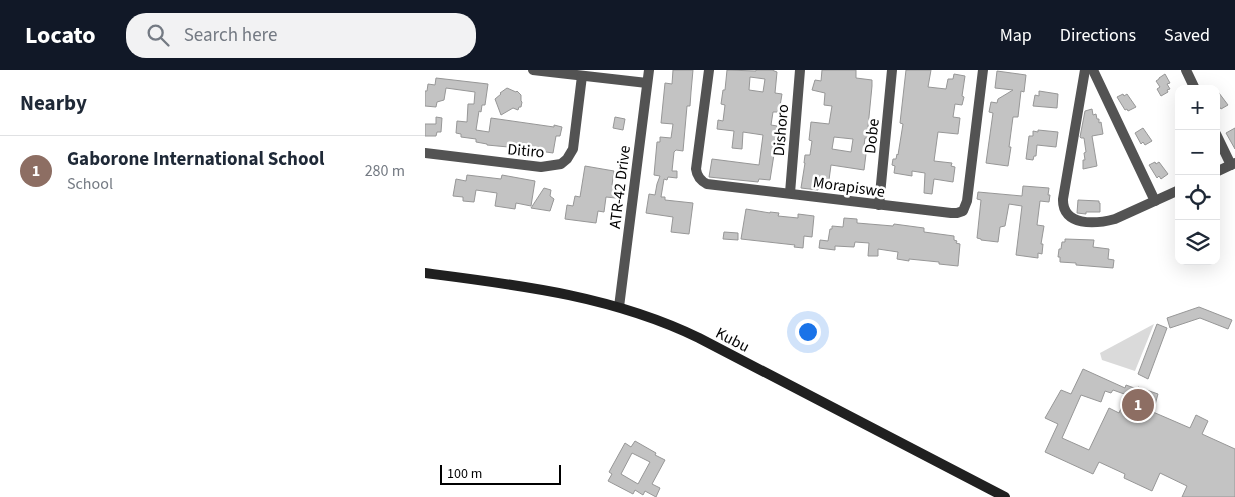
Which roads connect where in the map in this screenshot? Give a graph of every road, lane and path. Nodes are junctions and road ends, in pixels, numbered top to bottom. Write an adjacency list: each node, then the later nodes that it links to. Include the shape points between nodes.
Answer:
1 (533, 70): 10 (street)
2 (649, 70): 11 (street, ATR-42 Drive)
3 (709, 70): 18 (street, Morapiswe, via 696,169 699,178 707,184)
4 (799, 70): 18 (street, Dishoro)
5 (892, 70): 20 (street, Dobe)
6 (983, 70): 20 (street, Morapiswe, via 967,201 963,211 951,213)
7 (1085, 70): 19 (street, via 1063,200 1067,215 1076,221 1104,222)
8 (1093, 70): 19 (street)
9 (1186, 70): 12 (street)
10 (582, 76): 11 (street); 14 (street, Ditiro, via 573,149 561,164 541,168)
11 (647, 83): 22 (street, ATR-42 Drive)
12 (1193, 85)
13 (1220, 141): 15 (street)
14 (425, 153)
15 (1233, 164): 16 (street)
16 (1220, 170)
17 (1175, 192): 19 (street)
18 (790, 193): 20 (street, Morapiswe)
19 (1155, 201)
20 (879, 205)
21 (425, 273): 22 (main road, Kubu, via 545,289)
22 (619, 307): 23 (main road, Kubu, via 699,338)
23 (1005, 497)

